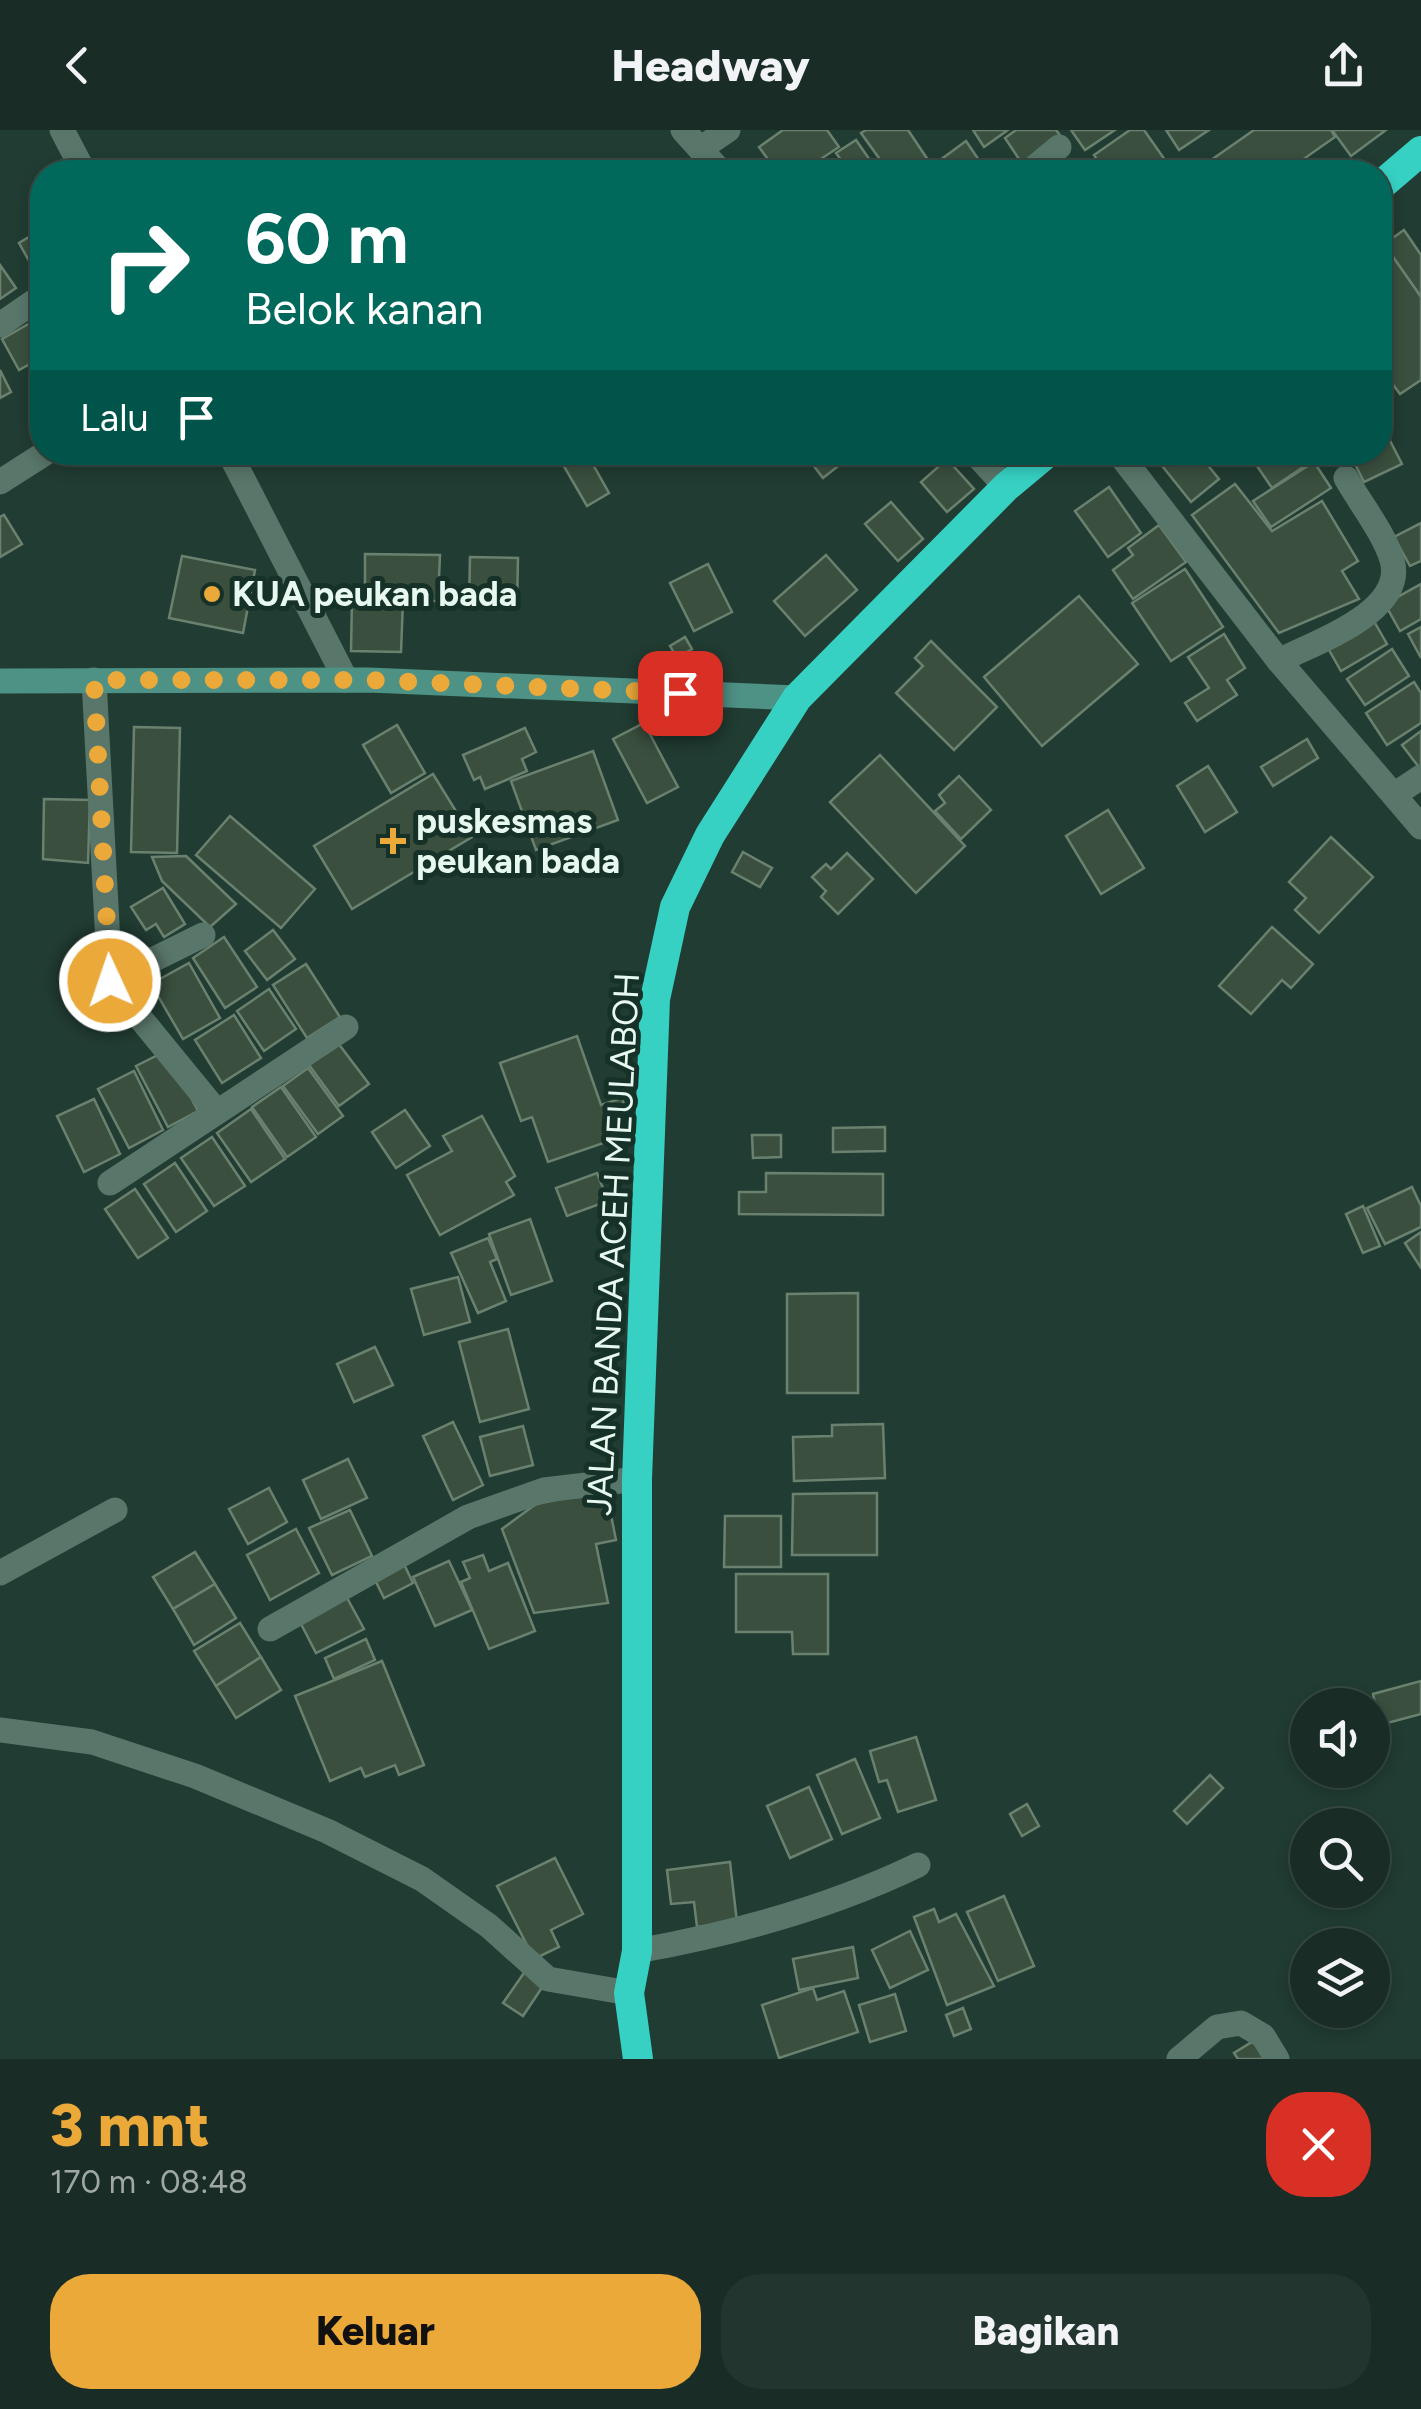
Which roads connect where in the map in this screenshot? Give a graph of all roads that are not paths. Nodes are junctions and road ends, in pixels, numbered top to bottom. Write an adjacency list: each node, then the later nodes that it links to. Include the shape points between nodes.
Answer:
1 (62, 130): 6 (street)
2 (728, 130): 3 (street)
3 (692, 140): 7 (street)
4 (1059, 147): 8 (street)
5 (1421, 152): 9 (highway)
6 (78, 160)
7 (710, 160)
8 (1043, 160)
9 (1392, 176)
10 (30, 304): 11 (street)
11 (0, 325)
12 (30, 463): 18 (street)
13 (235, 465): 22 (street)
14 (986, 465): 19 (street)
15 (1032, 465): 19 (highway, JALAN BANDA ACEH MEULABOH)
16 (1128, 465): 20 (street)
17 (1346, 478): 20 (street, via 1392,562 1391,588 1376,610)
18 (0, 482)
19 (1006, 487): 24 (highway, JALAN BANDA ACEH MEULABOH)
20 (1279, 661): 26 (street)
21 (94, 680): 22 (street); 23 (street); 29 (street)
22 (346, 680): 24 (street)
23 (0, 681)
24 (796, 698): 33 (highway, JALAN BANDA ACEH MEULABOH, via 710,835 674,907 656,999)
25 (1421, 777): 26 (street)
26 (1394, 795): 27 (street)
27 (1421, 827)
28 (203, 934): 29 (street)
29 (110, 981): 31 (street)
30 (346, 1027): 31 (street)
31 (218, 1112): 32 (street)
32 (110, 1183)
33 (637, 1479): 36 (street, via 544,1490 468,1517); 39 (highway, JALAN BANDA ACEH MEULABOH)
34 (115, 1510): 35 (street)
35 (0, 1573)
36 (270, 1629)
37 (1, 1728): 40 (street, via 92,1742 328,1831 422,1880 489,1926 548,1979)
38 (918, 1865): 39 (street, via 866,1890)
39 (637, 1952): 40 (highway, JALAN BANDA ACEH MEULABOH)
40 (629, 1993): 41 (highway, JALAN BANDA ACEH MEULABOH)
41 (638, 2059)
42 (1179, 2059): 43 (street, via 1217,2028 1241,2023 1263,2036)
43 (1277, 2059)

